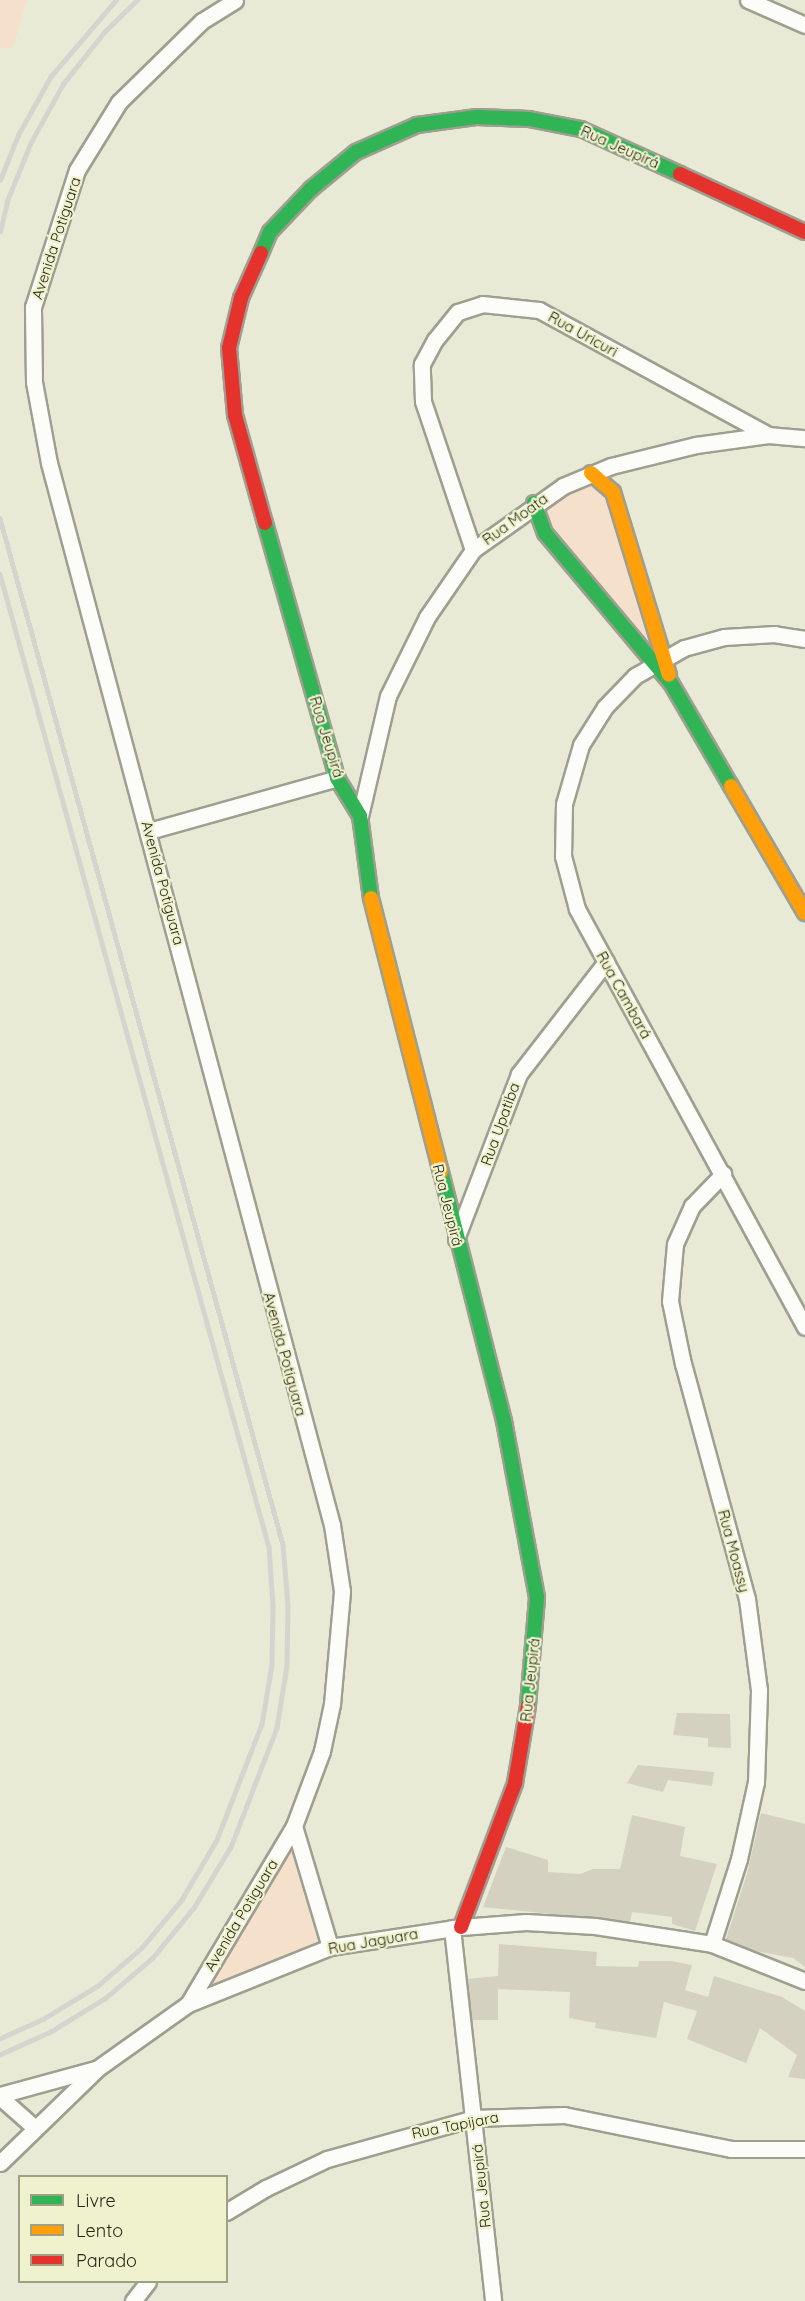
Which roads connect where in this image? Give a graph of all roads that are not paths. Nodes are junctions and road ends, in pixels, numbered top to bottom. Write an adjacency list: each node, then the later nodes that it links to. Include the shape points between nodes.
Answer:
1 (235, 0): 14 (street, Avenida Potiguara, via 202,21 119,102 77,170 33,307 34,382 49,463)
2 (748, 0): 3 (street)
3 (805, 25)
4 (805, 232): 12 (street, Rua Jeupirá, via 581,129 529,119 477,117 417,125 356,152 311,189 270,232 241,298 229,348 235,416)
5 (768, 435): 6 (street, Rua Moata); 7 (street, Rua Moata, via 696,445); 9 (street, Rua Uricuri, via 539,310 482,304 458,312 422,364 423,401)
6 (805, 438)
7 (591, 473): 8 (street, Rua Moata); 11 (street, via 613,492)
8 (534, 503): 9 (street, Rua Moata); 11 (street, via 545,532)
9 (473, 550): 13 (street, Rua Moata, via 427,617 388,696)
10 (805, 639): 11 (street, via 775,634 724,637)
11 (659, 660): 15 (street); 16 (street, Rua Cambará, via 627,685 593,723 564,804 562,856 577,909)
12 (338, 778): 13 (street, Rua Jeupirá); 14 (street)
13 (360, 816): 18 (street, Rua Jeupirá, via 365,874)
14 (149, 831): 20 (street, Avenida Potiguara, via 332,1525 342,1592 332,1704 322,1751)
15 (805, 913)
16 (606, 962): 17 (street, Rua Cambará); 18 (street, Rua Upatiba, via 519,1074)
17 (723, 1174): 19 (street, Rua Cambará); 22 (street, Rua Moassy, via 692,1206 675,1244 670,1301 683,1364 747,1599 759,1690 756,1782 739,1859)
18 (456, 1239): 21 (street, Rua Jeupirá, via 504,1421 537,1598 531,1689 515,1783 486,1868)
19 (805, 1328)
20 (294, 1826): 23 (street); 25 (street, Avenida Potiguara)
21 (457, 1927): 22 (street, Rua Jaguara, via 526,1922 595,1926); 23 (street, Rua Jaguara); 28 (street, Rua Jeupirá)
22 (712, 1944): 24 (street, Rua Jaguara)
23 (330, 1947): 25 (street, Rua Jaguara)
24 (805, 1981)
25 (188, 2004): 26 (street, Rua Jaguara)
26 (98, 2068): 27 (street); 29 (street, Rua Jaguara)
27 (0, 2096): 29 (street)
28 (474, 2118): 30 (street, Rua Tapijara, via 564,2115 731,2149); 32 (street, Rua Tapijara, via 327,2159); 35 (street, Rua Jeupirá)
29 (34, 2127): 31 (street, Rua Jaguara)
30 (805, 2149)
31 (0, 2163)
32 (228, 2211)
33 (147, 2283): 34 (street)
34 (133, 2301)
35 (493, 2301)

